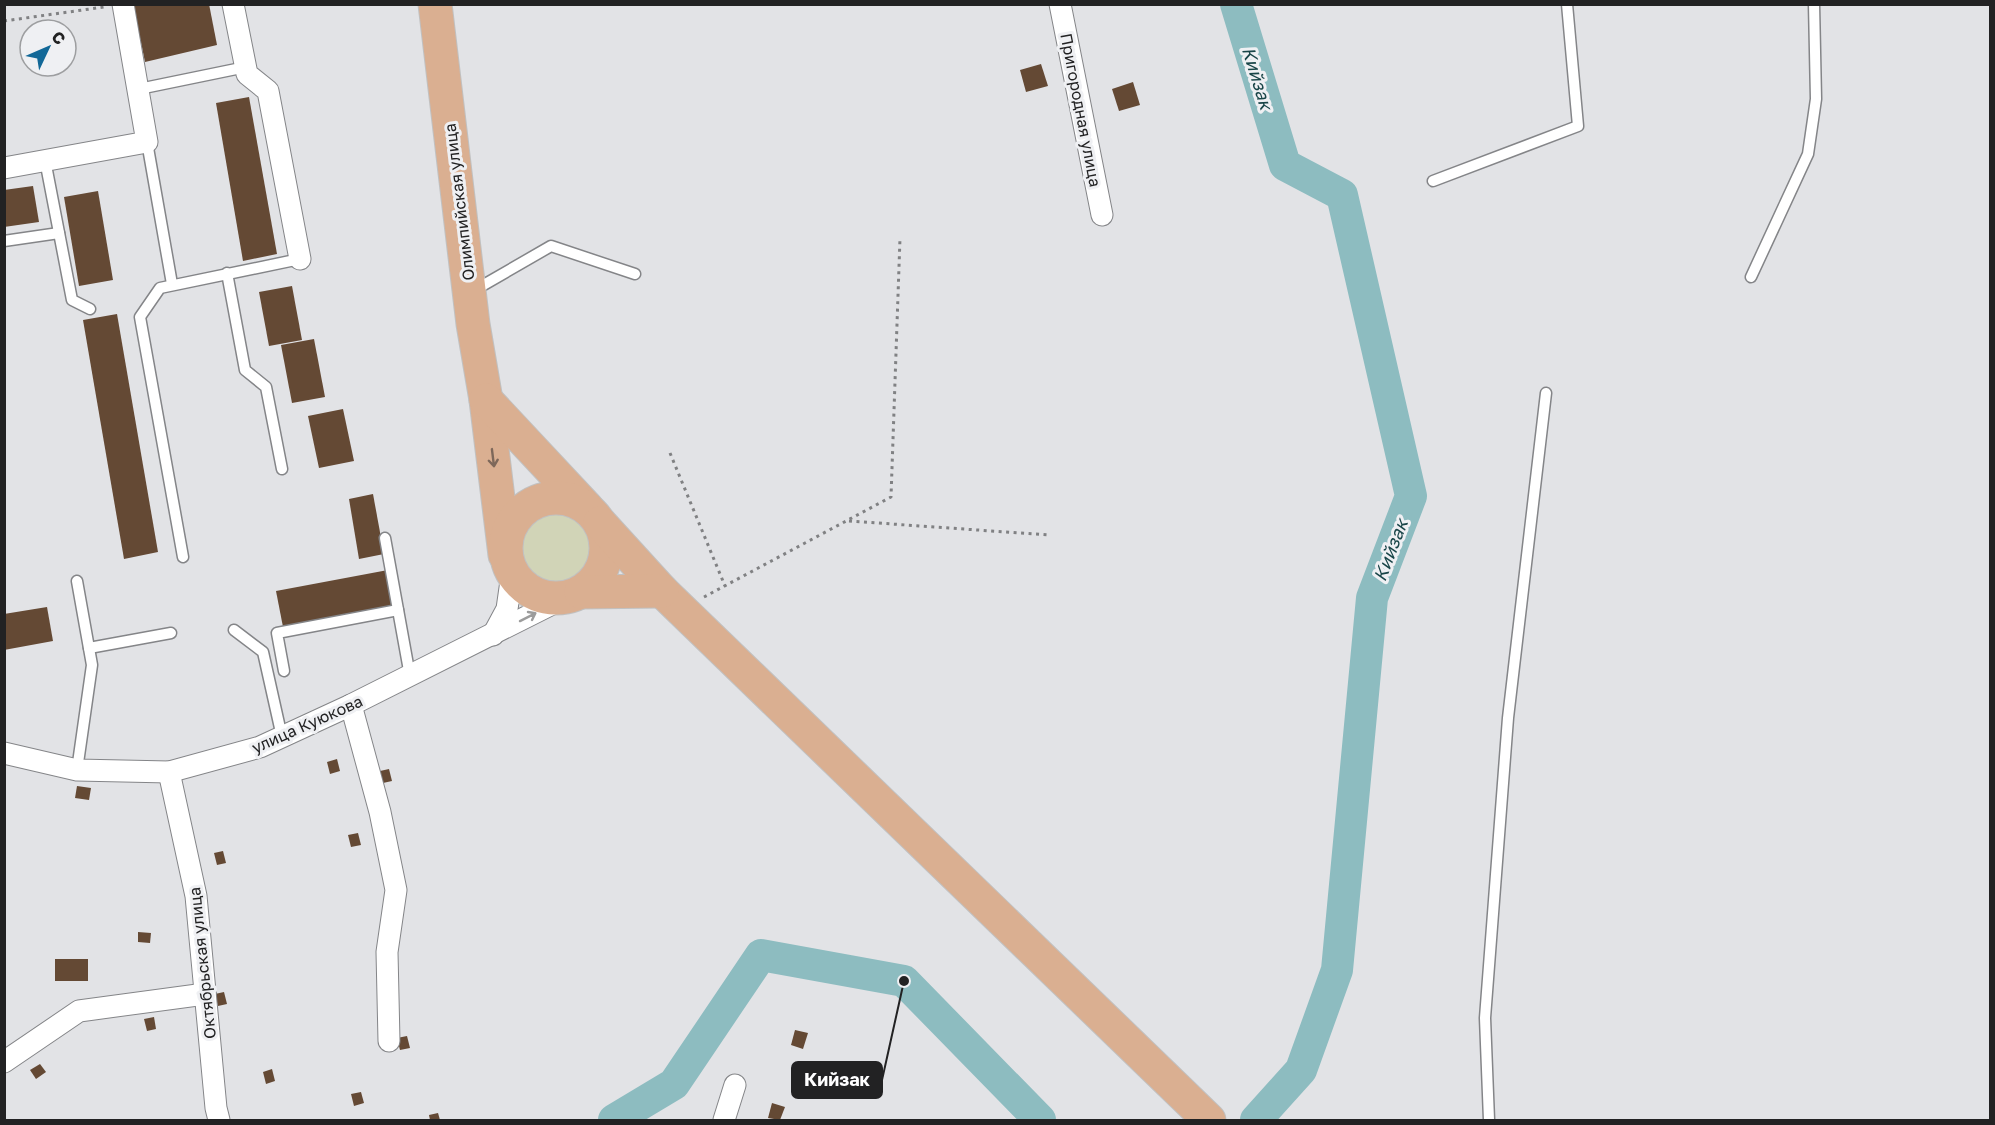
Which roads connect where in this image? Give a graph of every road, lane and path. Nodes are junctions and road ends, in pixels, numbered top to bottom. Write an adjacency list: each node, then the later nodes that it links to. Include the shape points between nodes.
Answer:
1 (233, 4): 8 (street)
2 (435, 4): 23 (main road, Олимпийская улица)
3 (1060, 4): 14 (street, Пригородная улица)
4 (1567, 4): 13 (lane, via 1578,126)
5 (1814, 4): 21 (lane, via 1816,99 1808,154)
6 (115, 5): 7 (path); 9 (street)
7 (4, 21)
8 (246, 67): 9 (lane); 18 (street, via 247,74 268,91)
9 (139, 89): 10 (street)
10 (147, 142): 11 (street); 22 (lane)
11 (45, 160): 12 (street); 15 (lane)
12 (4, 168)
13 (1433, 181)
14 (1102, 215)
15 (59, 233): 17 (lane); 24 (lane, via 72,300)
16 (900, 238): 30 (path, via 891,497)
17 (4, 241)
18 (300, 259): 19 (lane)
19 (227, 273): 22 (lane); 28 (lane, via 245,370 266,387)
20 (635, 274): 23 (lane, via 551,246)
21 (1751, 277)
22 (172, 284): 33 (lane, via 160,288 140,316)
23 (470, 293): 26 (main road, Олимпийская улица)
24 (90, 309)
25 (1546, 393): 58 (lane, via 1508,718 1485,1018)
26 (486, 400): 29 (main road); 34 (main road, Олимпийская улица, one-way to 34)
27 (670, 453): 36 (path)
28 (282, 469)
29 (593, 515): 34 (main road, via 569,499 549,498 530,504 515,517 506,535); 37 (main road, via 606,542 605,562 596,579); 38 (main road)
30 (847, 520): 31 (path); 36 (path)
31 (1049, 535)
32 (385, 538): 39 (lane)
33 (183, 557)
34 (508, 564): 37 (main road, via 525,589 543,598); 42 (street, via 507,609)
35 (77, 581): 43 (lane)
36 (725, 586): 38 (path)
37 (572, 596): 38 (main road); 42 (street, улица Куюкова, one-way to 37)
38 (672, 600): 57 (main road)
39 (398, 610): 44 (lane, via 277,633); 45 (lane)
40 (234, 630): 47 (lane, via 263,652)
41 (171, 633): 43 (lane)
42 (493, 635): 45 (street, улица Куюкова)
43 (89, 648): 49 (lane, via 92,665)
44 (284, 671)
45 (410, 676): 46 (street, улица Куюкова)
46 (351, 705): 47 (street, улица Куюкова); 52 (street, via 396,890 387,952)
47 (282, 737): 50 (street, улица Куюкова, via 260,747)
48 (4, 753): 49 (street, улица Куюкова)
49 (77, 770): 50 (street, улица Куюкова)
50 (169, 772): 51 (street, Октябрьская улица, via 196,896)
51 (205, 994): 53 (street, via 79,1011); 55 (street, Октябрьская улица)
52 (389, 1041)
53 (4, 1062)
54 (735, 1085): 56 (street)
55 (219, 1120)
56 (724, 1120)
57 (1209, 1120)
58 (1489, 1120)

